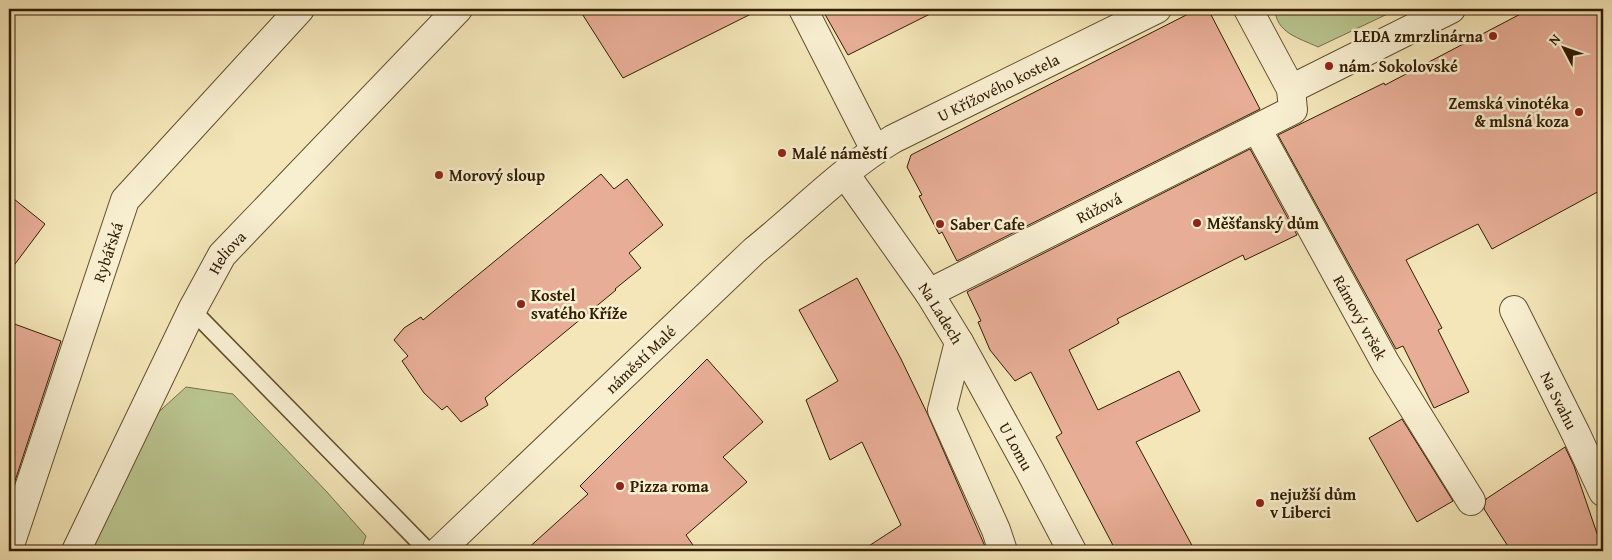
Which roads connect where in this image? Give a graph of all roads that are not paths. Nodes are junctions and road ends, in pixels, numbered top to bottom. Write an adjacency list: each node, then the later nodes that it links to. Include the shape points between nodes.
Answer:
1 (300, 9): 17 (street, Rybářská, via 125,200)
2 (458, 9): 12 (street, Heliova, via 222,255)
3 (802, 9): 9 (street)
4 (1157, 9): 9 (street, U Křížového kostela)
5 (1248, 9): 7 (street)
6 (1451, 9): 7 (street)
7 (1291, 89): 8 (street, Růžová, via 1292,110)
8 (1262, 126): 11 (street, Růžová); 16 (street, Rámový vršek, via 1386,364)
9 (875, 150): 10 (street, U Křížového kostela)
10 (845, 174): 11 (street, Na Ladech); 20 (street, náměstí Malé, via 754,251)
11 (929, 293): 14 (street, Na Ladech)
12 (192, 310): 18 (street, Heliova); 19 (lane)
13 (1514, 310): 15 (street, Na Svahu)
14 (958, 342): 21 (street, Na Ladech, via 942,410); 22 (street, U Lomu)
15 (1603, 492)
16 (1471, 501)
17 (9, 548)
18 (76, 551)
19 (428, 551)
20 (439, 551)
21 (1003, 551)
22 (1072, 551)

